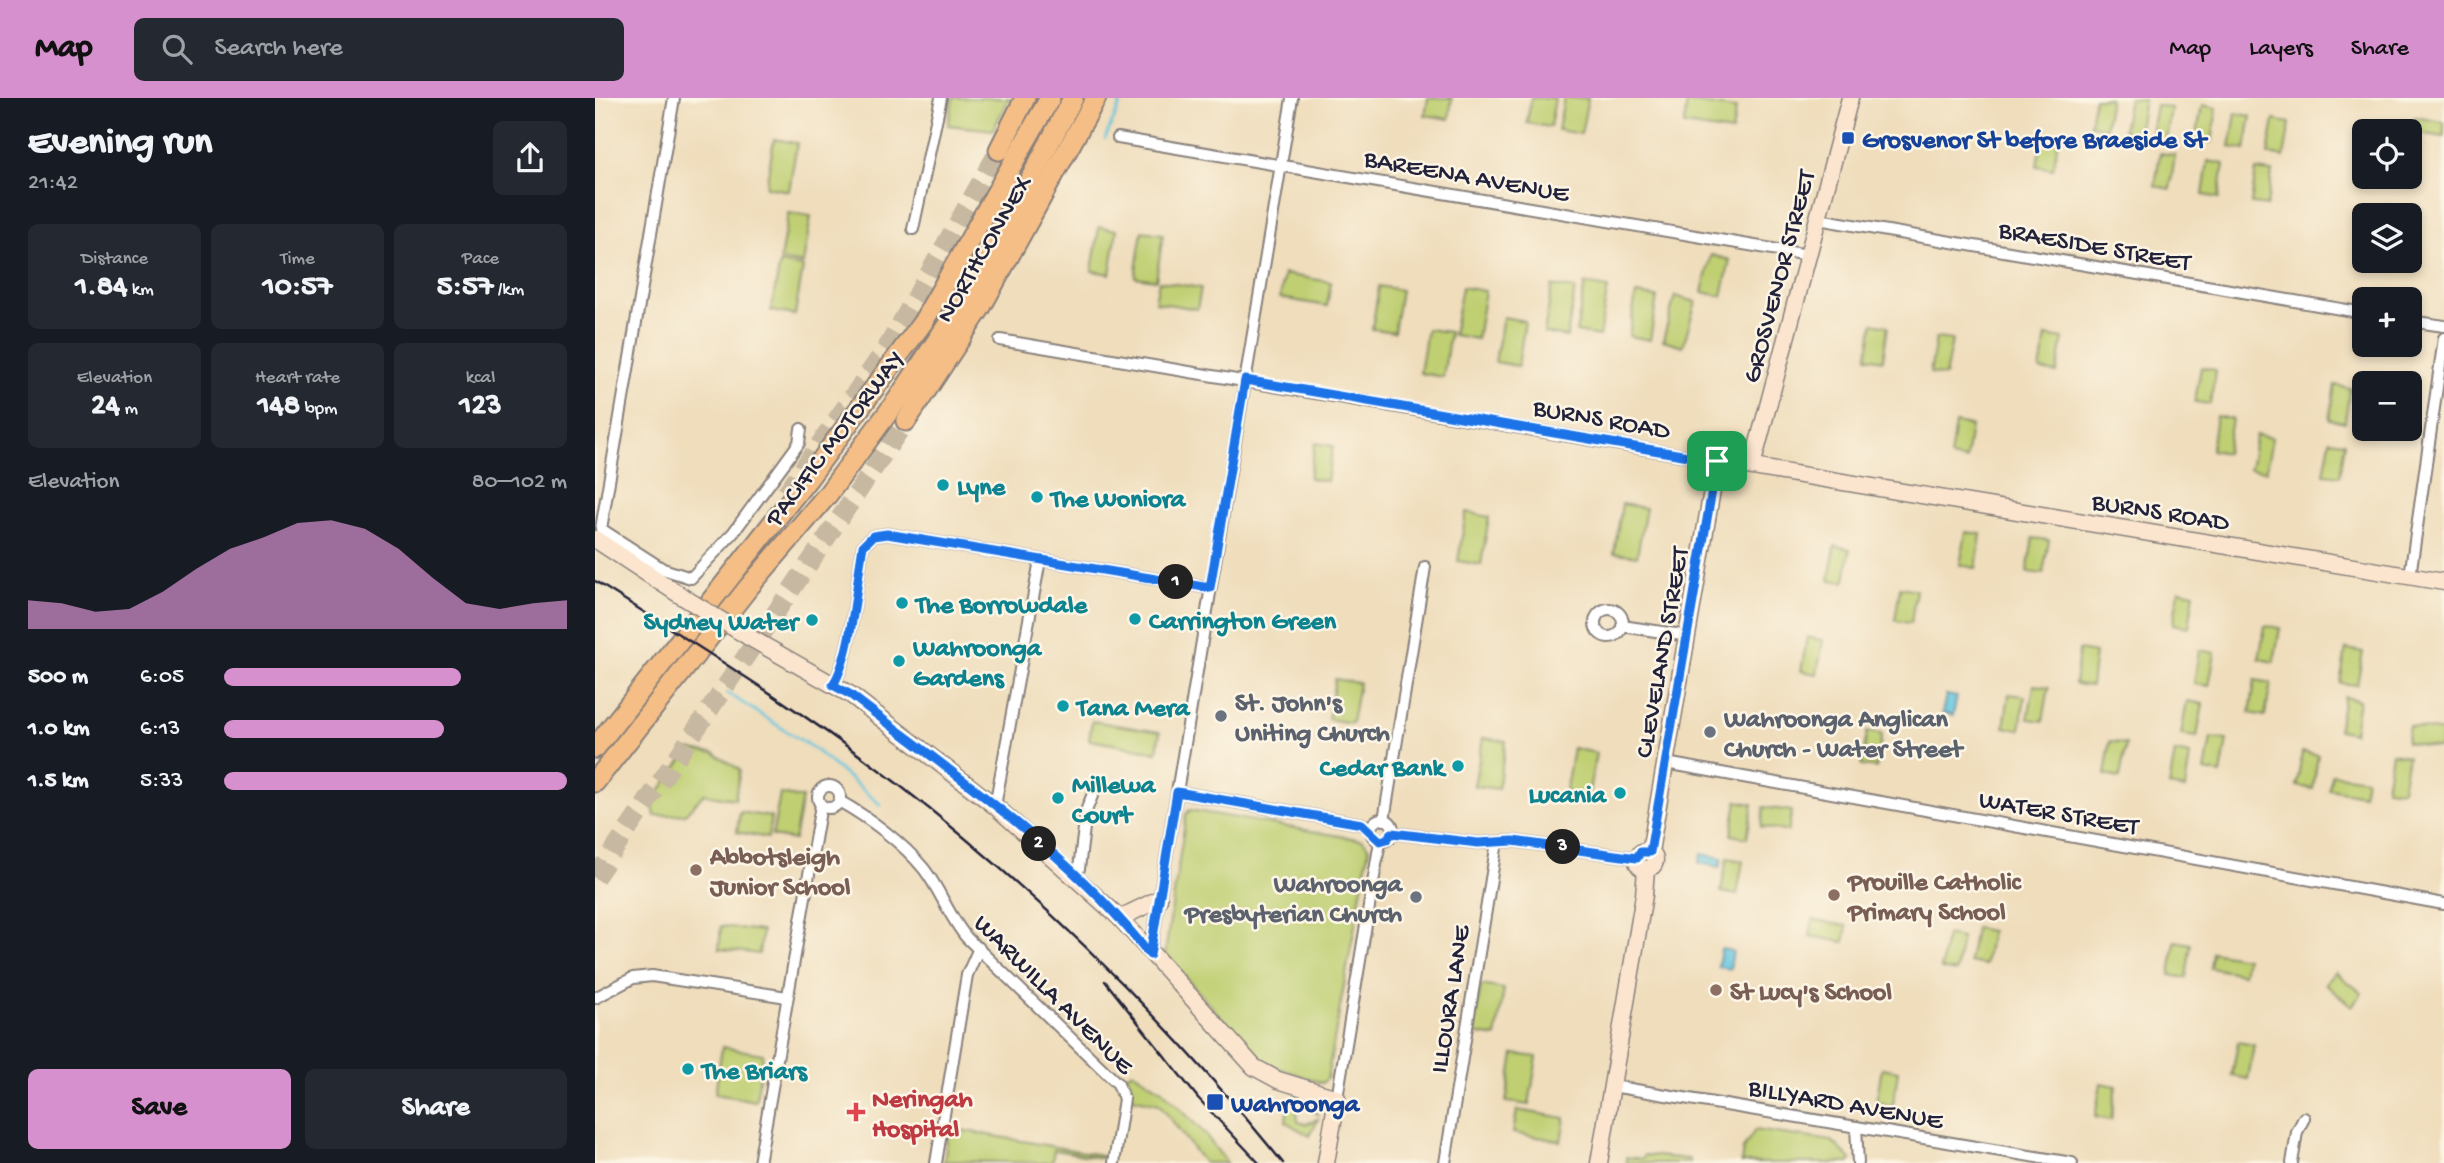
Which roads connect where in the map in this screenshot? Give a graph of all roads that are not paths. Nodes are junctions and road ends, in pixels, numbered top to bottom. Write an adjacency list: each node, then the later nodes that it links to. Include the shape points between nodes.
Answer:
1 (674, 98): 25 (street)
2 (940, 98): 13 (street)
3 (1025, 98): 10 (highway, NORTHCONNEX)
4 (1050, 98): 34 (highway, PACIFIC MOTORWAY, via 923,321 809,477)
5 (1073, 98): 36 (highway, PACIFIC MOTORWAY, via 975,284 898,400 828,494)
6 (1095, 98): 21 (highway, NORTHCONNEX, via 981,307)
7 (1292, 98): 11 (street)
8 (1850, 98): 12 (street, GROSVENOR STREET)
9 (1118, 138): 11 (street, BAREENA AVENUE)
10 (999, 149)
11 (1280, 165): 14 (street, BAREENA AVENUE); 20 (street)
12 (1818, 219): 14 (street, GROSVENOR STREET); 15 (street, BRAESIDE STREET)
13 (913, 229)
14 (1808, 255): 24 (street, GROSVENOR STREET)
15 (2352, 311)
16 (2422, 323): 17 (street)
17 (2444, 326)
18 (2444, 338): 28 (street)
19 (1000, 340): 20 (street, BURNS ROAD)
20 (1245, 380): 23 (street, BURNS ROAD); 30 (street)
21 (906, 421)
22 (801, 429): 25 (street, via 799,443 733,533 691,578 663,569)
23 (1717, 461): 24 (street, BURNS ROAD); 32 (street, CLEVELAND STREET)
24 (1752, 466): 28 (street, BURNS ROAD)
25 (599, 525): 33 (street, bridge, via 683,597)
26 (1040, 560): 30 (street); 33 (street, via 887,534 873,536 863,546 845,654); 41 (street)
27 (1425, 566): 42 (street)
28 (2410, 576): 29 (street, BURNS ROAD)
29 (2444, 582)
30 (1210, 588): 38 (street)
31 (1622, 626): 32 (street)
32 (1689, 636): 35 (street, CLEVELAND STREET)
33 (833, 685): 41 (street)
34 (596, 746)
35 (1667, 763): 47 (street, CLEVELAND STREET); 50 (street, WATER STREET)
36 (595, 782)
37 (1096, 786): 48 (street, via 1086,811 1079,869)
38 (1177, 792): 43 (street); 49 (street)
39 (839, 801): 40 (street, via 833,807); 40 (street, via 839,792 828,786 819,791); 52 (street, WARWILLA AVENUE, via 916,860 952,920)
40 (821, 805): 54 (street)
41 (995, 806): 48 (street)
42 (1384, 820): 43 (street, via 1376,821); 44 (street, via 1390,823)
43 (1371, 829): 45 (street)
44 (1392, 833): 45 (street); 46 (street)
45 (1380, 841): 57 (street)
46 (1497, 842): 47 (street); 64 (street, ILLOURA LANE)
47 (1644, 859): 56 (street, CLEVELAND STREET)
48 (1073, 874): 51 (street)
49 (1159, 899): 51 (street); 53 (street)
50 (2444, 904)
51 (1120, 918): 53 (street)
52 (979, 948): 61 (street, via 967,975); 62 (street, WARWILLA AVENUE, via 1118,1084 1124,1099)
53 (1150, 955): 57 (street, via 1254,1067)
54 (787, 997): 55 (street, via 652,976 633,978); 60 (street)
55 (595, 998)
56 (1612, 1086): 59 (street, BILLYARD AVENUE); 65 (street, CLEVELAND STREET)
57 (1337, 1098): 63 (street)
58 (2304, 1118): 68 (street)
59 (1856, 1127): 66 (street); 67 (street, BILLYARD AVENUE)
60 (759, 1163)
61 (936, 1163)
62 (1114, 1163)
63 (1327, 1163)
64 (1445, 1163)
65 (1599, 1163)
66 (1858, 1163)
67 (2073, 1163)
68 (2291, 1163)

